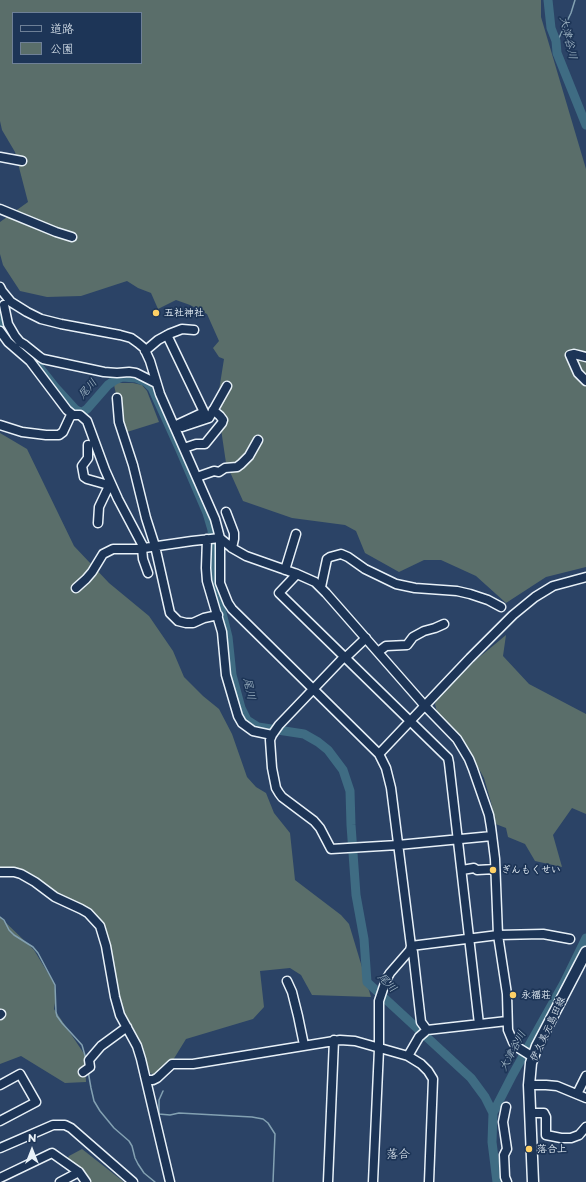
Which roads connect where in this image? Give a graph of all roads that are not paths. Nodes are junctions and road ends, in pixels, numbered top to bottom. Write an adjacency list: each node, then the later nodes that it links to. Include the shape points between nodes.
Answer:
1 (0, 157): 2 (street)
2 (22, 161)
3 (0, 209): 4 (street)
4 (72, 237)
5 (0, 287): 6 (street)
6 (4, 304): 10 (street, via 41,319 130,338); 13 (street, via 8,324 20,342 40,357 104,372 136,373)
7 (194, 330): 9 (street, via 182,329)
8 (0, 331): 17 (street, via 8,342 30,361 67,410)
9 (167, 335): 10 (street); 19 (street, via 204,412)
10 (145, 351): 13 (street)
11 (586, 357): 12 (street, via 570,355 578,373)
12 (586, 381)
13 (156, 383): 19 (street)
14 (227, 386): 16 (street)
15 (117, 398): 29 (street, via 119,422)
16 (213, 410): 19 (street, via 208,418); 22 (street, via 223,420 222,423 205,444)
17 (73, 414): 18 (street, via 60,435 22,432); 24 (street, via 80,415 87,421)
18 (0, 425)
19 (175, 427): 22 (street)
20 (258, 440): 23 (street, via 249,456 237,467)
21 (88, 445): 24 (street, via 88,458 82,466 84,477)
22 (184, 448): 23 (street)
23 (197, 477): 28 (street, via 215,519)
24 (111, 486): 26 (street, via 99,507); 30 (street)
25 (226, 512): 31 (street, via 234,533)
26 (98, 523)
27 (296, 534): 32 (street)
28 (213, 539): 29 (street); 31 (street); 39 (street, via 206,574); 44 (street, via 220,583 232,609)
29 (155, 546): 30 (street); 39 (street, via 172,616 178,621 190,624)
30 (143, 548): 33 (street, via 143,559); 36 (street, via 113,549 103,554 92,572)
31 (232, 548): 32 (street, via 246,556)
32 (285, 570): 34 (street)
33 (148, 573)
34 (297, 574): 37 (street); 43 (street, via 278,593)
35 (586, 577): 45 (street, via 553,586 513,615)
36 (76, 588)
37 (321, 588): 38 (street, via 327,560 330,556 341,554 396,584 470,594); 41 (street)
38 (501, 607)
39 (218, 615): 47 (street, via 226,675 240,720 253,731)
40 (444, 624): 42 (street, via 413,637 407,645 386,646)
41 (366, 638): 42 (street); 43 (street)
42 (378, 652): 45 (street)
43 (345, 658): 44 (street); 46 (street)
44 (314, 689): 47 (street); 48 (street)
45 (425, 706): 46 (street); 49 (street, via 457,740 469,759 489,815)
46 (410, 721): 48 (street); 50 (street, via 448,758)
47 (273, 734): 51 (street, via 270,740 276,788 282,796 314,821 331,849)
48 (379, 754): 51 (street, via 390,779)
49 (492, 836): 50 (street); 52 (street)
50 (458, 839): 51 (street); 53 (street)
51 (398, 845): 58 (street)
52 (495, 869): 53 (street); 55 (street)
53 (462, 870): 56 (street)
54 (0, 872): 63 (street, via 21,874 55,897 88,913 100,926 115,997)
55 (498, 935): 56 (street); 57 (street, via 543,934); 61 (street, via 507,994)
56 (469, 939): 58 (street); 62 (street)
57 (570, 939)
58 (411, 946): 64 (street); 67 (street, via 382,988 379,1001)
59 (585, 957): 69 (main road, 伊久美元島田線)
60 (287, 981): 66 (street, via 292,992)
61 (507, 1021): 62 (street); 69 (street, via 510,1036 517,1047)
62 (479, 1024): 64 (street)
63 (127, 1028): 70 (street, via 101,1046 89,1060); 72 (street, via 142,1059)
64 (423, 1033): 68 (street)
65 (334, 1040): 66 (street); 67 (street, via 355,1041); 88 (street)
66 (304, 1045): 72 (street, via 193,1064 172,1064 154,1080)
67 (379, 1049): 68 (street); 89 (street)
68 (408, 1056): 90 (street, via 428,1070 433,1079)
69 (531, 1056): 74 (main road, 伊久美元島田線)
70 (87, 1070)
71 (586, 1076): 75 (street)
72 (146, 1080): 87 (street)
73 (0, 1085): 79 (street, via 20,1074 36,1102)
74 (529, 1085): 75 (street, via 557,1086); 78 (main road, 伊久美元島田線)
75 (577, 1094): 76 (street)
76 (586, 1098)
77 (506, 1107): 91 (street, via 503,1122)
78 (530, 1113): 80 (street, via 544,1113 546,1134 561,1138 579,1135); 92 (main road, 伊久美元島田線)
79 (0, 1122)
80 (586, 1127)
81 (0, 1148): 86 (street, via 53,1125 64,1125)
82 (79, 1172): 83 (street, via 52,1153); 84 (street); 85 (street)
83 (0, 1178)
84 (60, 1182)
85 (86, 1182)
86 (133, 1182)
87 (170, 1182)
88 (328, 1182)
89 (373, 1182)
90 (429, 1182)
91 (507, 1182)
92 (533, 1182)

